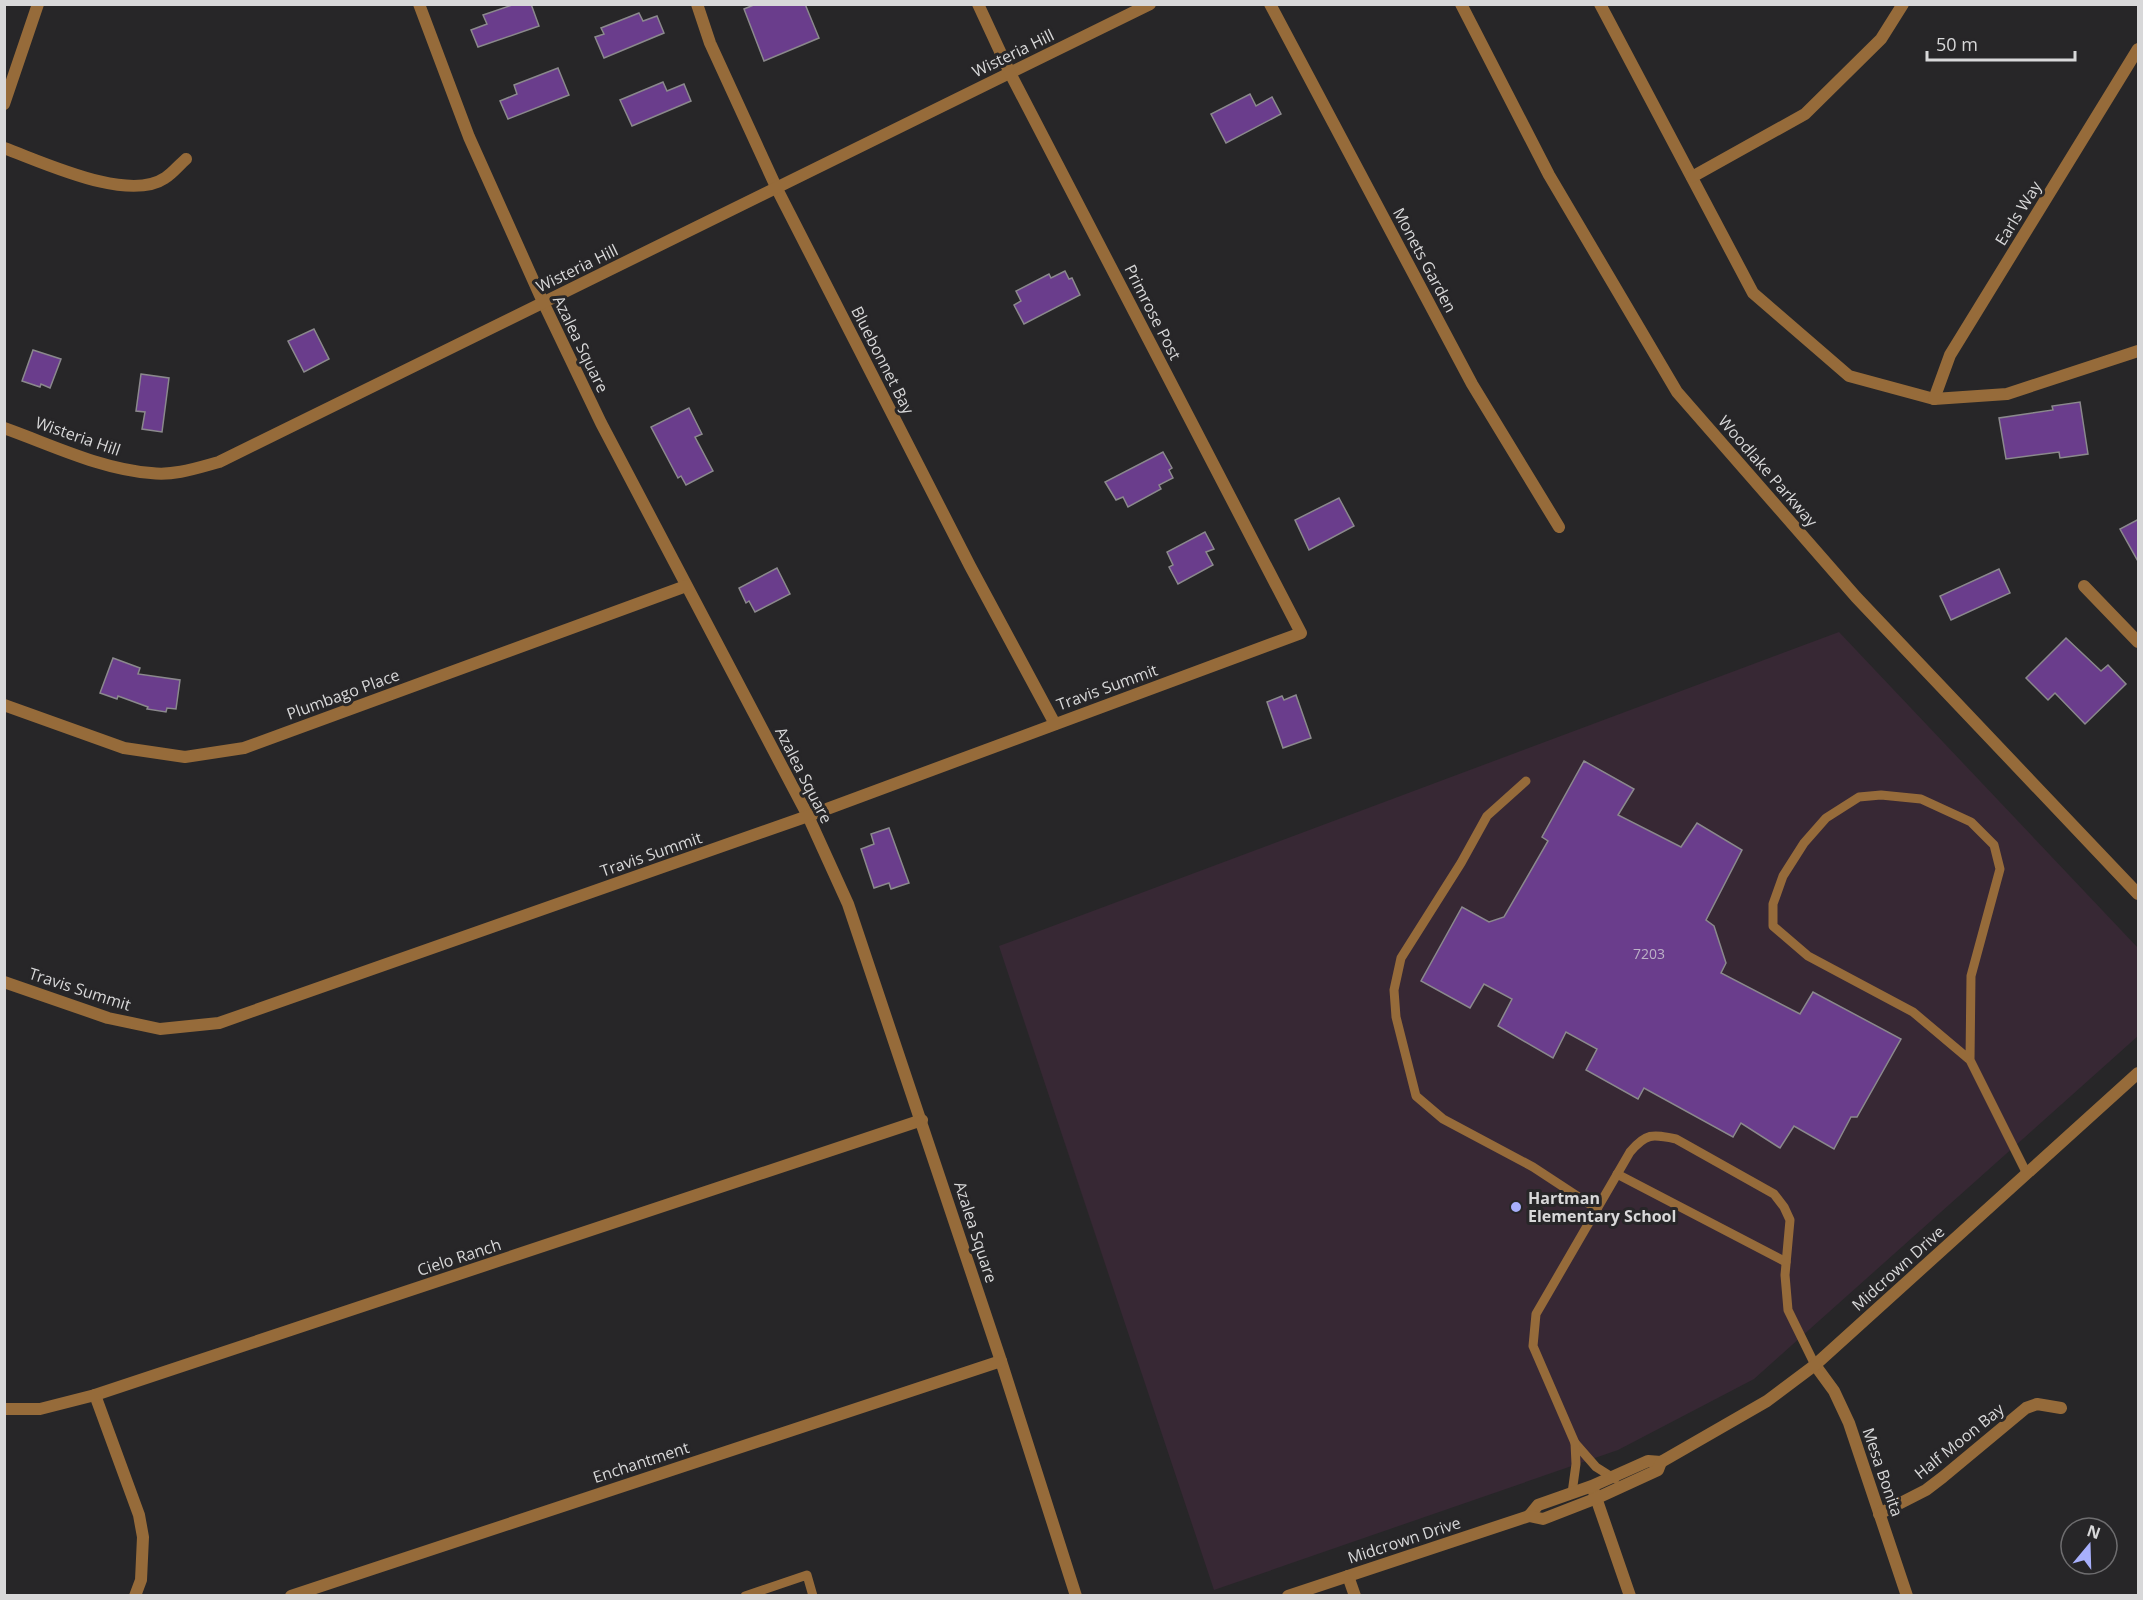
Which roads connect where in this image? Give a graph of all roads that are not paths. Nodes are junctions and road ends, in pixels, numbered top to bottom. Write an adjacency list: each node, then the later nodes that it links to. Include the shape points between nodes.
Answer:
1 (38, 4): 12 (street)
2 (419, 4): 17 (street, Azalea Square, via 469,137)
3 (697, 4): 16 (street, Bluebonnet Bay, via 710,43)
4 (978, 4): 11 (street, Primrose Post)
5 (1149, 4): 11 (street, Wisteria Hill)
6 (1270, 4): 21 (street, Monets Garden, via 1472,384)
7 (1461, 4): 30 (street, Woodlake Parkway, via 1549,175 1677,392 1856,597)
8 (1600, 4): 15 (street)
9 (1903, 4): 15 (street, via 1881,39 1805,114)
10 (2139, 49): 19 (street, Earls Way, via 1950,355)
11 (1010, 73): 16 (street, Wisteria Hill); 24 (street, Primrose Post)
12 (4, 104)
13 (4, 148): 14 (street, via 104,183 135,188 164,179)
14 (186, 159)
15 (1692, 177): 19 (street, via 1753,293 1850,376)
16 (777, 189): 17 (street, Wisteria Hill); 27 (street, Bluebonnet Bay)
17 (543, 302): 20 (street, Wisteria Hill, via 219,462 187,471 152,474 112,467); 22 (street, Azalea Square)
18 (2139, 351): 19 (street, via 2007,394)
19 (1934, 399)
20 (4, 428)
21 (1559, 526)
22 (686, 586): 26 (street, Plumbago Place, via 244,748 185,757 124,748); 29 (street, Azalea Square)
23 (2085, 586): 25 (street)
24 (1301, 633): 27 (street, Travis Summit)
25 (2139, 642)
26 (4, 705)
27 (1055, 724): 29 (street, Travis Summit)
28 (1526, 781): 37 (lane, via 1487,816 1401,958 1394,990 1396,1017 1416,1096 1443,1119 1533,1167)
29 (808, 816): 31 (street, Travis Summit, via 219,1023 160,1029 108,1018); 34 (street, Azalea Square, via 848,904)
30 (2139, 894)
31 (4, 981)
32 (1970, 1060): 32 (lane, via 1971,976 2000,869 1994,845 1971,822 1921,799 1859,796 1826,818 1799,851 1776,895 1773,926 1808,956 1913,1012); 36 (lane)
33 (2139, 1073): 36 (street, Midcrown Drive)
34 (922, 1120): 39 (street, Azalea Square); 41 (street, Cielo Ranch)
35 (1617, 1174): 37 (lane); 38 (lane); 38 (lane, via 1641,1139 1658,1135 1676,1139 1774,1194 1790,1220)
36 (2027, 1174): 40 (street, Midcrown Drive)
37 (1597, 1209): 44 (lane, via 1536,1314 1533,1346)
38 (1786, 1262): 40 (lane, via 1788,1310)
39 (1001, 1360): 55 (street, Enchantment); 58 (street, Azalea Square)
40 (1815, 1365): 45 (street, Midcrown Drive, via 1767,1401); 51 (street, Mesa Bonita, via 1834,1391 1849,1423)
41 (95, 1395): 43 (street, Cielo Ranch, via 40,1409); 54 (street, via 141,1526 144,1556)
42 (2061, 1408): 51 (street, Half Moon Bay, via 2037,1404 2026,1408 1943,1478)
43 (4, 1409)
44 (1575, 1443): 46 (lane, via 1596,1467); 49 (lane)
45 (1661, 1462): 46 (street, Midcrown Drive, via 1648,1461); 47 (street, Midcrown Drive, via 1658,1470)
46 (1611, 1477): 47 (lane); 48 (street, Midcrown Drive)
47 (1627, 1484): 50 (street, Midcrown Drive)
48 (1592, 1486): 49 (street, Midcrown Drive); 50 (street)
49 (1572, 1493): 52 (street, Midcrown Drive, via 1538,1505)
50 (1597, 1498): 52 (street, Midcrown Drive, via 1543,1519); 61 (street)
51 (1879, 1514): 62 (street, Mesa Bonita)
52 (1529, 1516): 53 (street, Midcrown Drive)
53 (1348, 1576): 59 (street, Midcrown Drive); 60 (street)
54 (135, 1596)
55 (291, 1596)
56 (745, 1596): 57 (lane, via 807,1575)
57 (813, 1596)
58 (1076, 1596)
59 (1288, 1596)
60 (1355, 1596)
61 (1630, 1596)
62 (1907, 1596)

